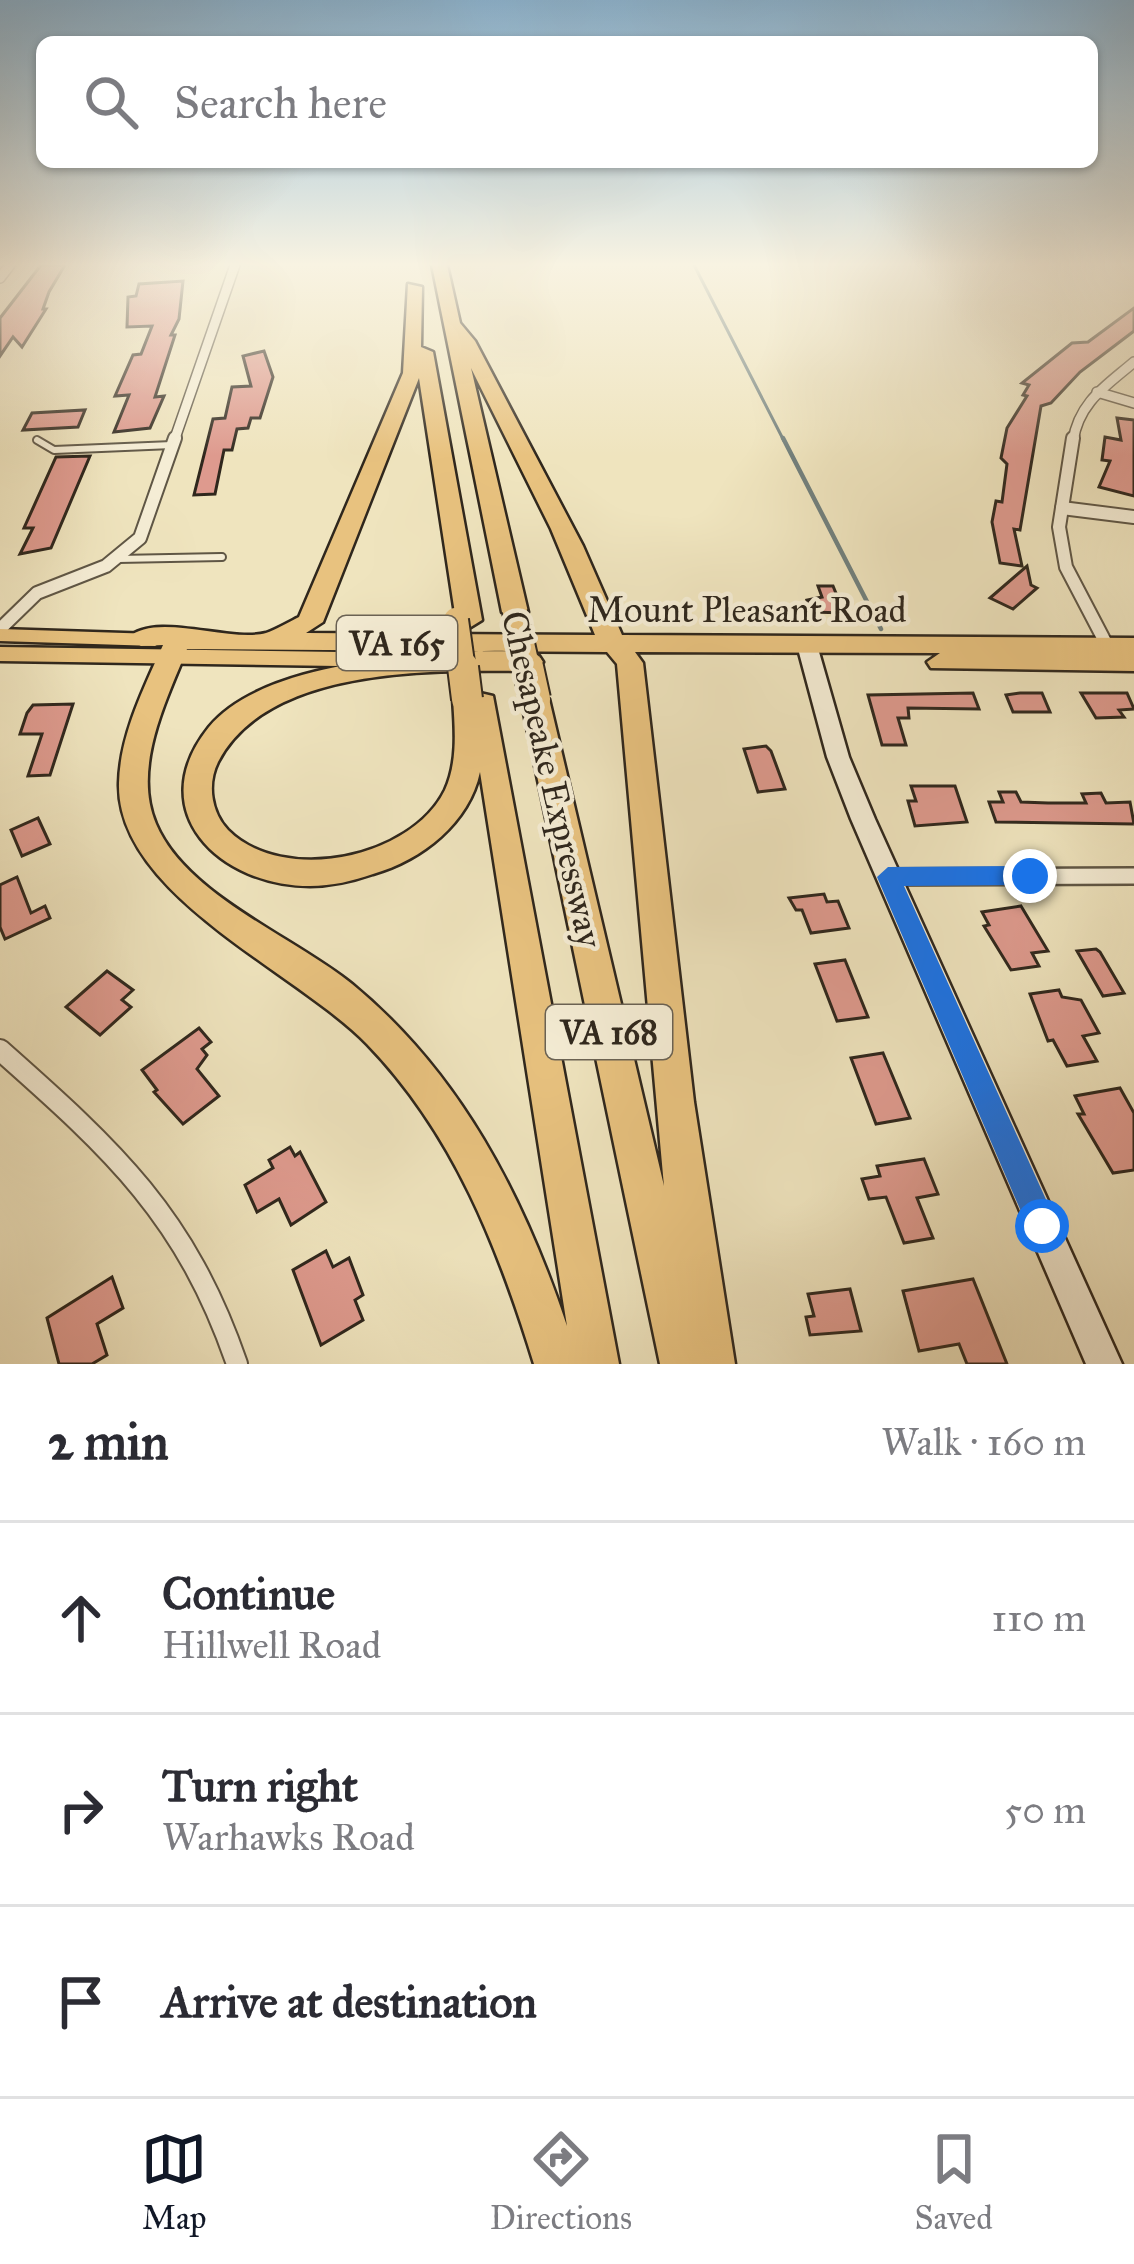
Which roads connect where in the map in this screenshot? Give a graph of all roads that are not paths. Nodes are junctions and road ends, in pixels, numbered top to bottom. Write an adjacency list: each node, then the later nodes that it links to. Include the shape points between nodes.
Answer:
1 (213, 329): 10 (street)
2 (412, 329): 17 (highway, via 412,374 310,622 281,635)
3 (420, 329): 23 (highway, Chesapeake Expressway, bridge)
4 (453, 329): 30 (highway, Chesapeake Expressway / VA 168, bridge)
5 (455, 329): 13 (highway)
6 (1134, 362): 7 (street)
7 (1097, 392): 8 (street); 11 (street, via 1072,429)
8 (1134, 403)
9 (37, 440): 10 (lane, via 54,450)
10 (172, 445): 15 (street, via 140,538)
11 (1062, 508): 12 (street); 21 (street, via 1066,567)
12 (1134, 517)
13 (561, 531): 18 (highway); 20 (highway, via 611,614 628,626)
14 (222, 556): 15 (lane)
15 (118, 559): 16 (street, via 37,593)
16 (0, 632): 17 (main road, Mount Pleasant Road / VA 165)
17 (163, 646): 18 (highway, Mount Pleasant Road / VA 165); 19 (main road, Mount Pleasant Road / VA 165); 22 (main road, Mount Pleasant Road / VA 165); 28 (highway, via 134,776 135,807 152,847 186,884 341,996 427,1086 496,1195)
18 (622, 653): 20 (highway, Mount Pleasant Road / VA 165); 22 (highway, Mount Pleasant Road / VA 165); 31 (highway)
19 (0, 654)
20 (809, 654): 21 (highway, Mount Pleasant Road / VA 165); 25 (street, via 838,757)
21 (1122, 654)
22 (503, 661): 23 (highway, via 341,674 269,697 207,750 197,776 202,817 236,854 275,870 313,873 378,859 452,805)
23 (475, 699): 29 (highway, Chesapeake Expressway / VA 168)
24 (1134, 876): 25 (street)
25 (888, 877): 32 (street)
26 (0, 1050): 27 (street, via 133,1169 176,1224)
27 (238, 1364)
28 (557, 1364)
29 (596, 1364)
30 (683, 1364)
31 (712, 1364)
32 (1104, 1364)

